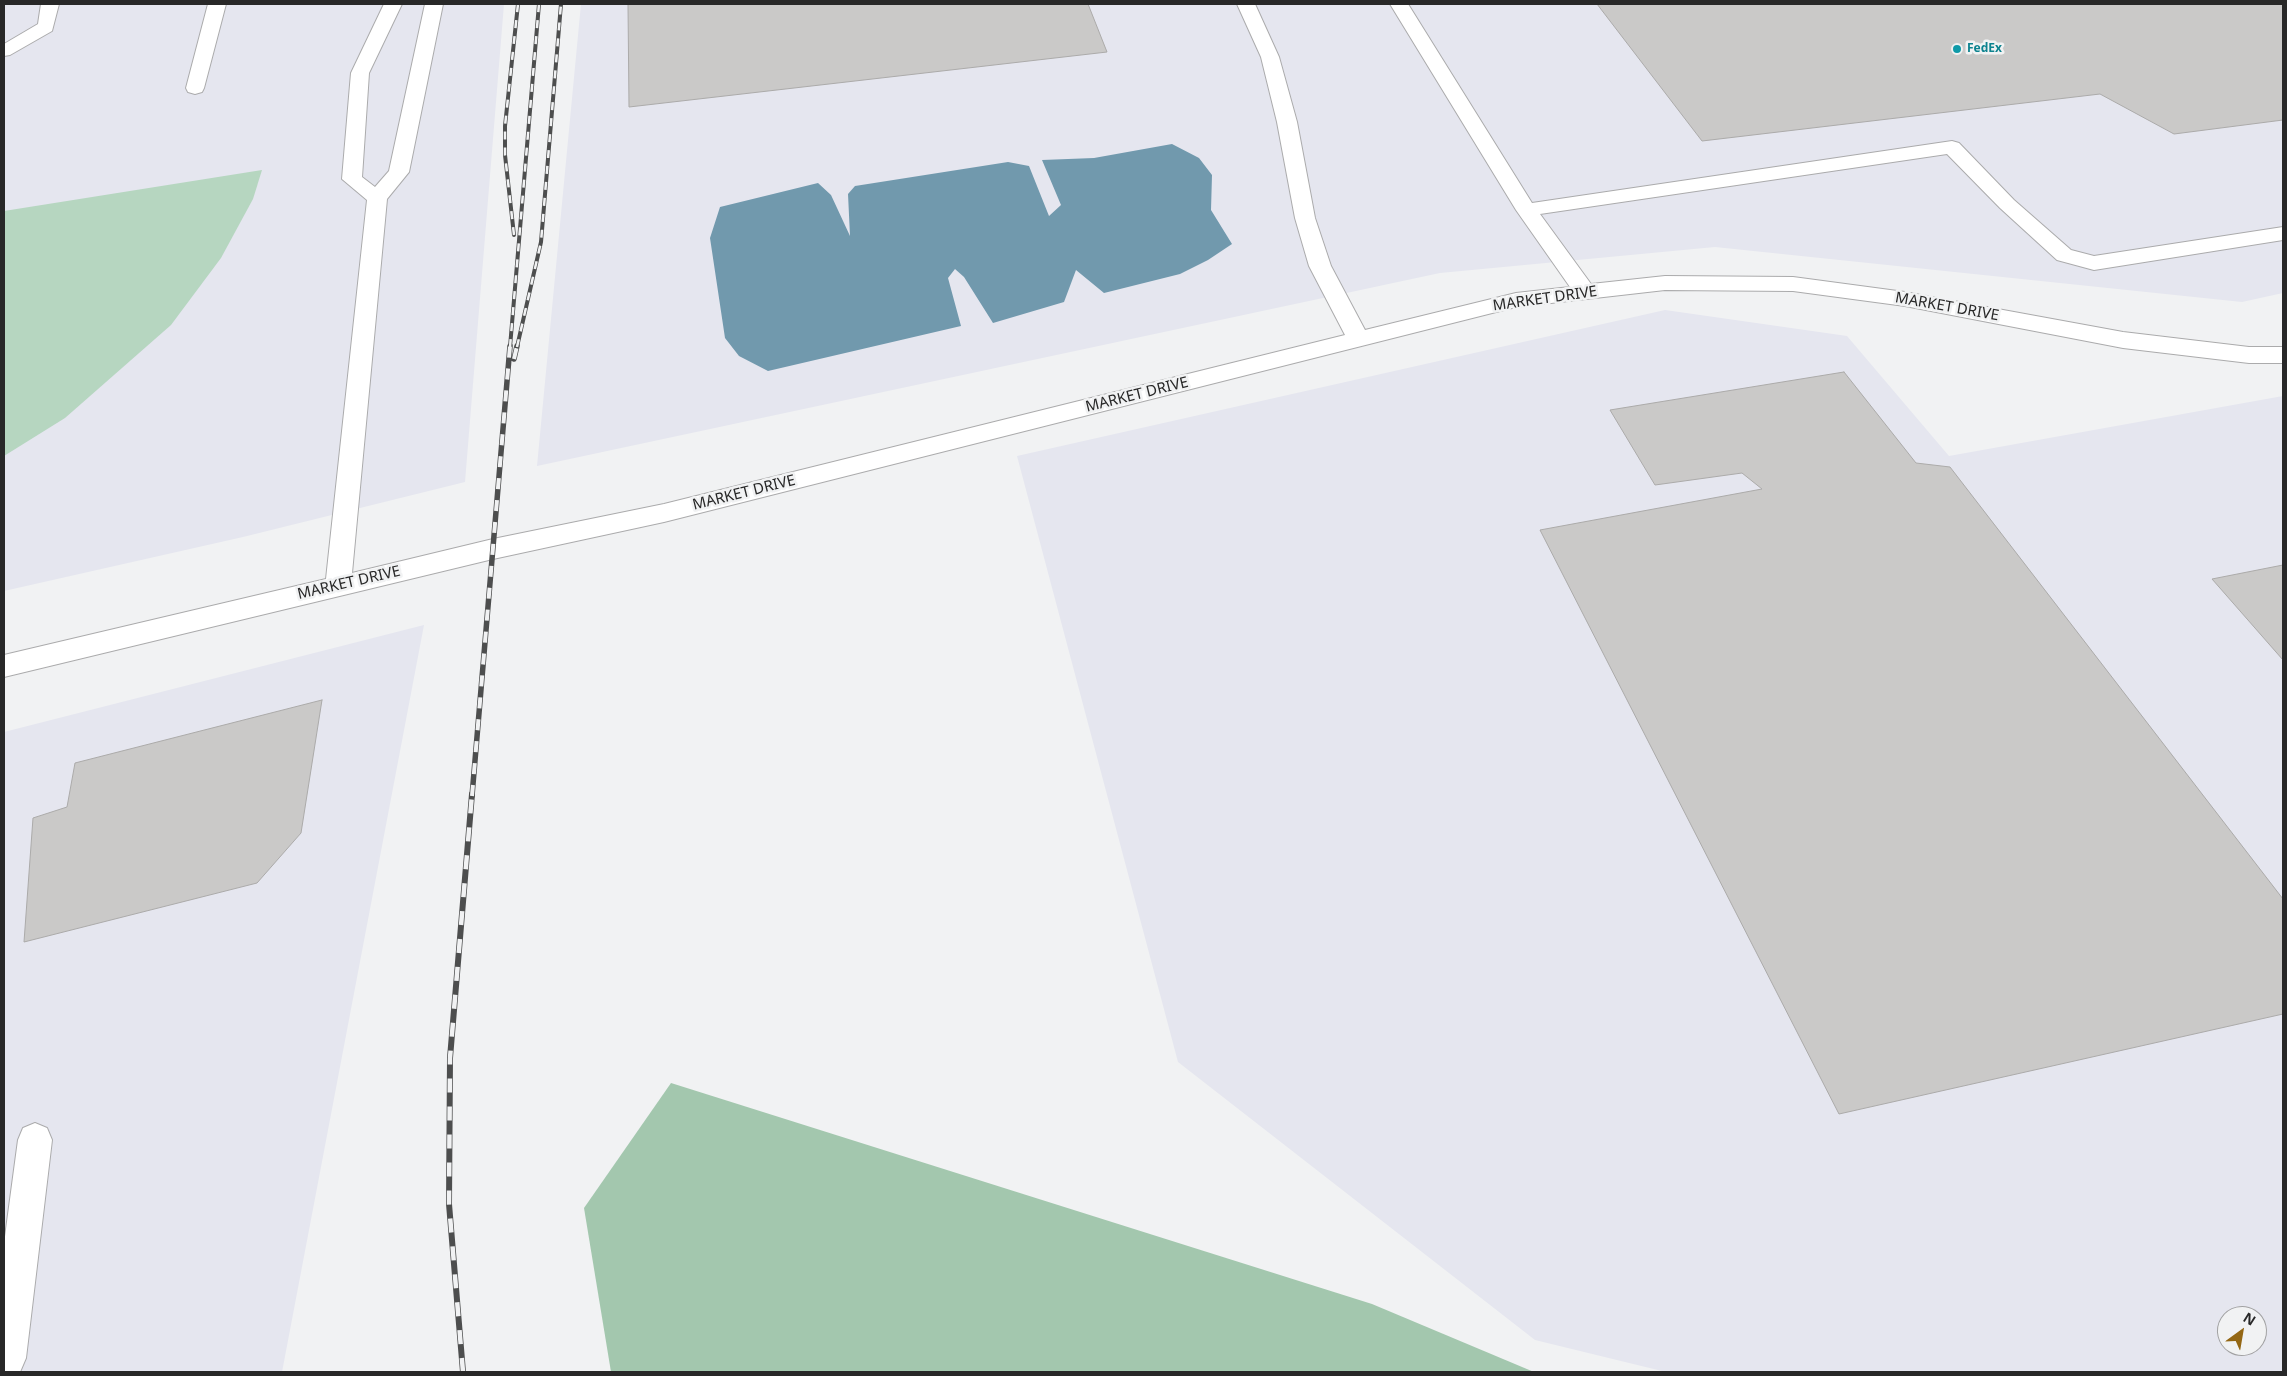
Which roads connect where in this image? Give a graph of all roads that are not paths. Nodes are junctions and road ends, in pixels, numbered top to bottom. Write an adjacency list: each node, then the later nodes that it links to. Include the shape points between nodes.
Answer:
1 (50, 4): 7 (street, via 46,27)
2 (217, 4): 8 (street)
3 (394, 4): 9 (street, via 360,73 352,179)
4 (434, 4): 9 (street, via 399,172)
5 (1246, 4): 13 (street, via 1272,62 1287,122 1304,218 1320,266)
6 (1399, 4): 10 (street)
7 (4, 51)
8 (195, 88)
9 (377, 198): 15 (street)
10 (1526, 210): 11 (street, via 1952,147 2064,256 2094,263); 12 (street)
11 (2283, 233)
12 (1585, 292): 13 (street, MARKET DRIVE, via 1516,300); 14 (street, MARKET DRIVE, via 1665,283 1793,284 1905,299 2123,340)
13 (1358, 339): 15 (street, MARKET DRIVE, via 664,513)
14 (2283, 355)
15 (338, 586): 16 (street, MARKET DRIVE)
16 (4, 666)
17 (35, 1140): 18 (street)
18 (4, 1365)

